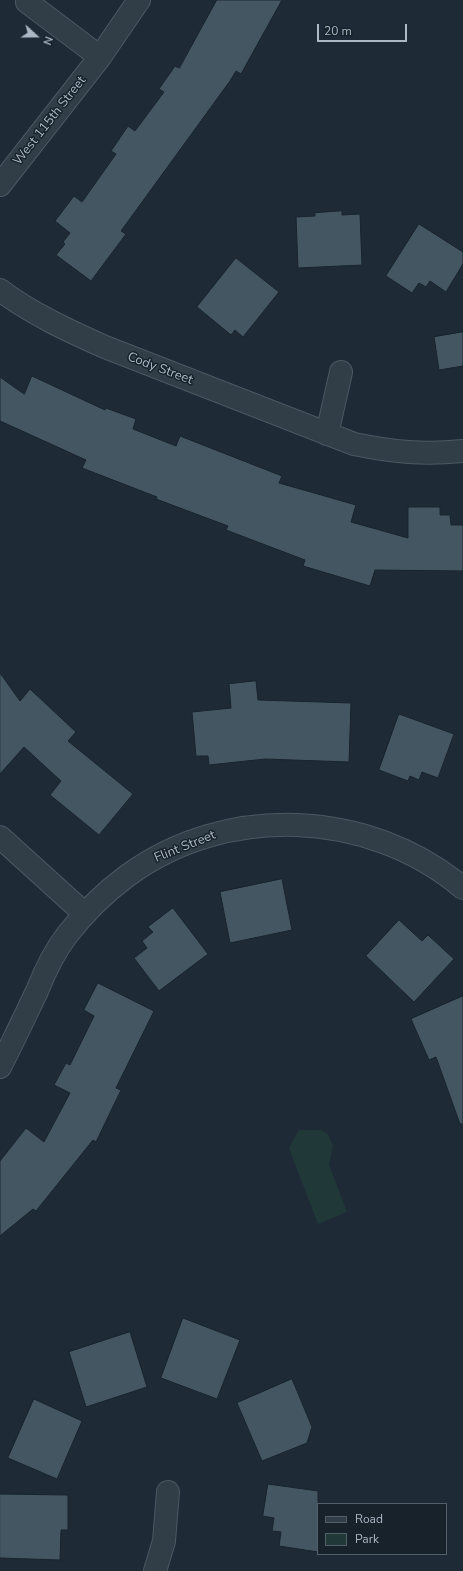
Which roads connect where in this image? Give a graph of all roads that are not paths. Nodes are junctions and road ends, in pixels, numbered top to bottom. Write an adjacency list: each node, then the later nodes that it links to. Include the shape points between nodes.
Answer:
1 (139, 0): 3 (street, West 115th Street)
2 (27, 2): 3 (street)
3 (100, 57): 4 (street, West 115th Street)
4 (0, 185)
5 (0, 290): 7 (street, Cody Street, via 37,314 98,344)
6 (340, 372): 7 (street)
7 (327, 434): 8 (street, Cody Street, via 354,444 382,450 410,453)
8 (463, 451)
9 (0, 837): 11 (street)
10 (463, 888): 11 (street, Flint Street, via 428,863 403,849 376,839 320,826 263,825 214,834 177,847 151,860 105,894)
11 (85, 914): 12 (street, Flint Street, via 50,960)
12 (0, 1067)
13 (168, 1492): 14 (street, via 164,1541)
14 (155, 1571)

